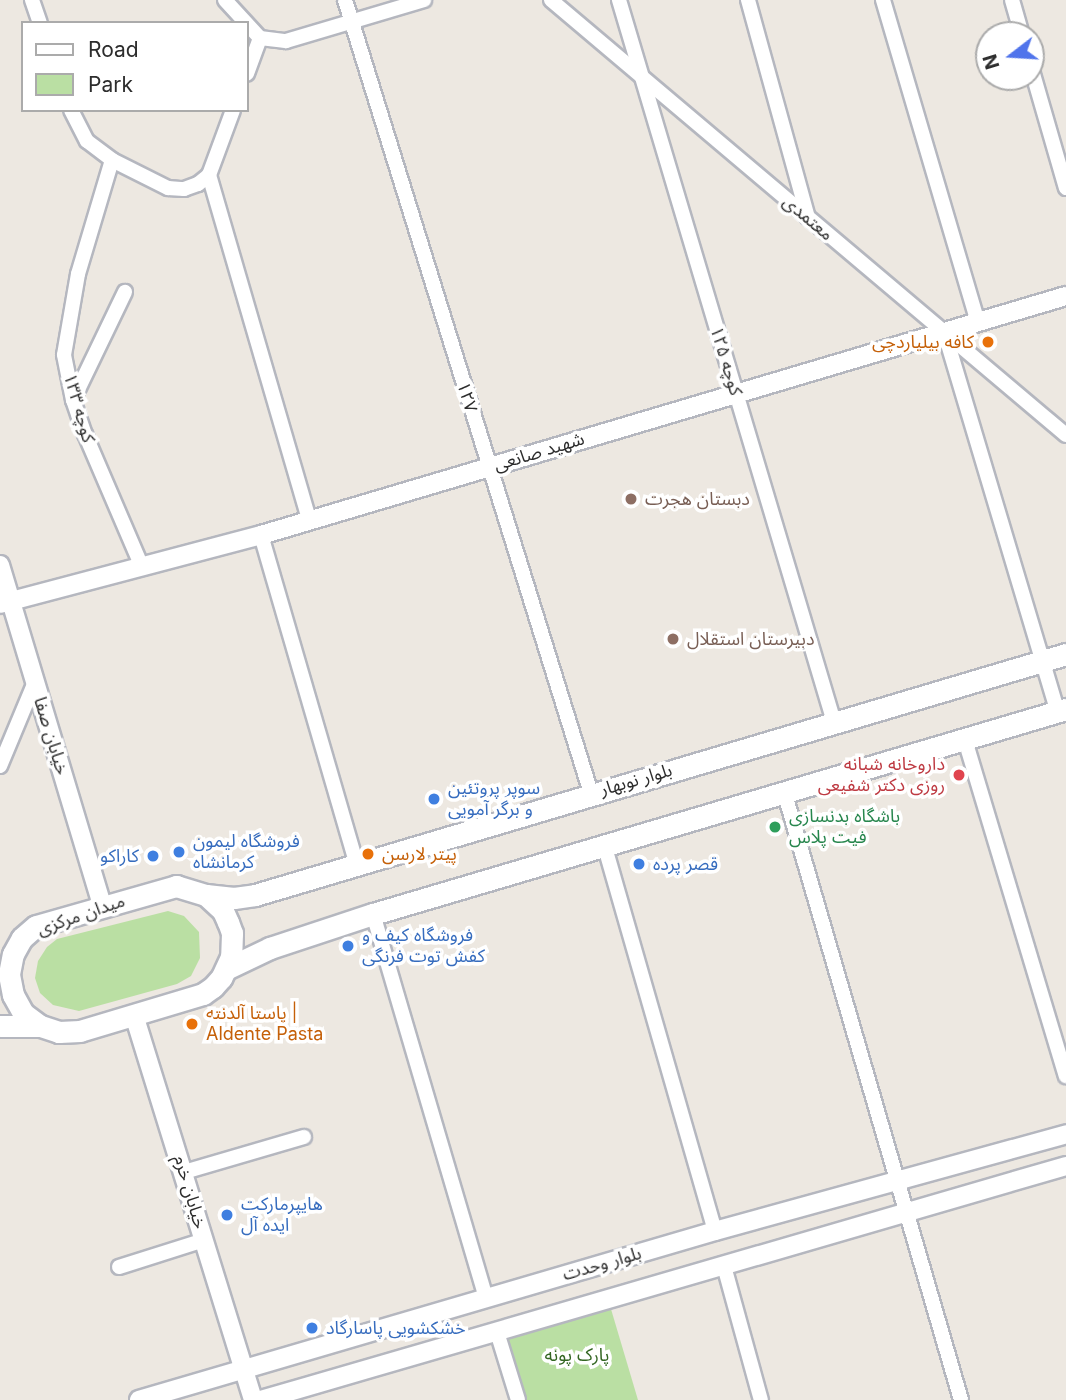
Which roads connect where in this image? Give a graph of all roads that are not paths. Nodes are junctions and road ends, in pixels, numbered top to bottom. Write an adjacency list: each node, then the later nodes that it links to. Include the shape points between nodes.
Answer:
1 (32, 0): 10 (street)
2 (225, 0): 11 (street)
3 (345, 0): 13 (street, ۱۲۷)
4 (424, 0): 13 (street)
5 (551, 0): 17 (street, معتمدی)
6 (619, 0): 17 (street, کوچه ۱۲۵)
7 (748, 0): 24 (street)
8 (883, 0): 27 (street)
9 (1012, 0): 12 (street)
10 (39, 21)
11 (244, 21)
12 (1018, 21)
13 (351, 24): 15 (street, via 286,41); 32 (street, ۱۲۷)
14 (248, 25): 15 (street)
15 (260, 38): 16 (street)
16 (248, 71)
17 (642, 77): 24 (street, معتمدی); 29 (street, کوچه ۱۲۵)
18 (1038, 91): 23 (street)
19 (72, 112): 21 (street, via 87,141)
20 (232, 112): 22 (street)
21 (112, 160): 22 (street, via 168,188 184,189); 30 (street, کوچه ۱۳۳, via 68,325 64,355)
22 (209, 175): 33 (street)
23 (1066, 188)
24 (808, 218): 28 (street, معتمدی)
25 (125, 292): 30 (street)
26 (1066, 296): 27 (street, شهید صانعی)
27 (978, 322): 28 (street, شهید صانعی)
28 (944, 332): 29 (street, شهید صانعی); 31 (street, معتمدی); 39 (street)
29 (736, 394): 32 (street, شهید صانعی); 42 (street, کوچه ۱۲۵)
30 (73, 400): 36 (street, کوچه ۱۳۳)
31 (1066, 435)
32 (489, 467): 33 (street, شهید صانعی); 46 (street, ۱۲۷)
33 (309, 520): 34 (street, شهید صانعی)
34 (261, 535): 36 (street, شهید صانعی); 48 (street)
35 (0, 565): 37 (street, خیابان صفا)
36 (142, 567): 37 (street, شهید صانعی)
37 (5, 602): 40 (street, خیابان صفا)
38 (1066, 654): 39 (main road, بلوار نوبهار)
39 (1045, 660): 41 (street); 42 (main road, بلوار نوبهار)
40 (35, 682): 44 (street); 50 (street, خیابان صفا)
41 (1062, 711): 43 (main road)
42 (834, 722): 46 (main road, بلوار نوبهار)
43 (965, 740): 45 (main road); 57 (street)
44 (0, 766)
45 (784, 791): 47 (main road); 62 (street)
46 (591, 793): 48 (main road, بلوار نوبهار)
47 (604, 844): 51 (main road); 64 (street)
48 (357, 866): 49 (main road, بلوار نوبهار, via 255,895)
49 (206, 895): 50 (main road, میدان مرکزی, via 176,886); 53 (main road, via 223,911 232,933)
50 (102, 906): 52 (main road, میدان مرکزی, via 36,926)
51 (373, 914): 53 (main road, via 270,948); 68 (street)
52 (7, 957): 56 (main road, میدان مرکزی, via 13,995 23,1013)
53 (228, 968): 54 (main road, via 203,994)
54 (134, 1015): 56 (main road, via 80,1031 59,1032); 61 (street, خیابان خرم)
55 (0, 1026): 56 (main road)
56 (40, 1026)
57 (1066, 1076)
58 (1066, 1133): 62 (street, بلوار وحدت)
59 (304, 1138): 61 (street)
60 (1066, 1166): 63 (street, بلوار وحدت)
61 (184, 1172): 65 (street, خیابان خرم)
62 (898, 1182): 63 (street); 64 (street, بلوار وحدت)
63 (906, 1213): 66 (street, بلوار وحدت); 76 (street)
64 (715, 1231): 68 (street, بلوار وحدت)
65 (204, 1240): 67 (street); 70 (street, خیابان خرم)
66 (724, 1266): 69 (street, بلوار وحدت); 75 (street)
67 (119, 1267)
68 (486, 1298): 70 (street, بلوار وحدت)
69 (497, 1332): 73 (street, بلوار وحدت); 74 (street)
70 (244, 1369): 71 (street, بلوار وحدت); 72 (street, خیابان خرم)
71 (139, 1400)
72 (253, 1400)
73 (261, 1400)
74 (518, 1400)
75 (761, 1400)
76 (961, 1400)

